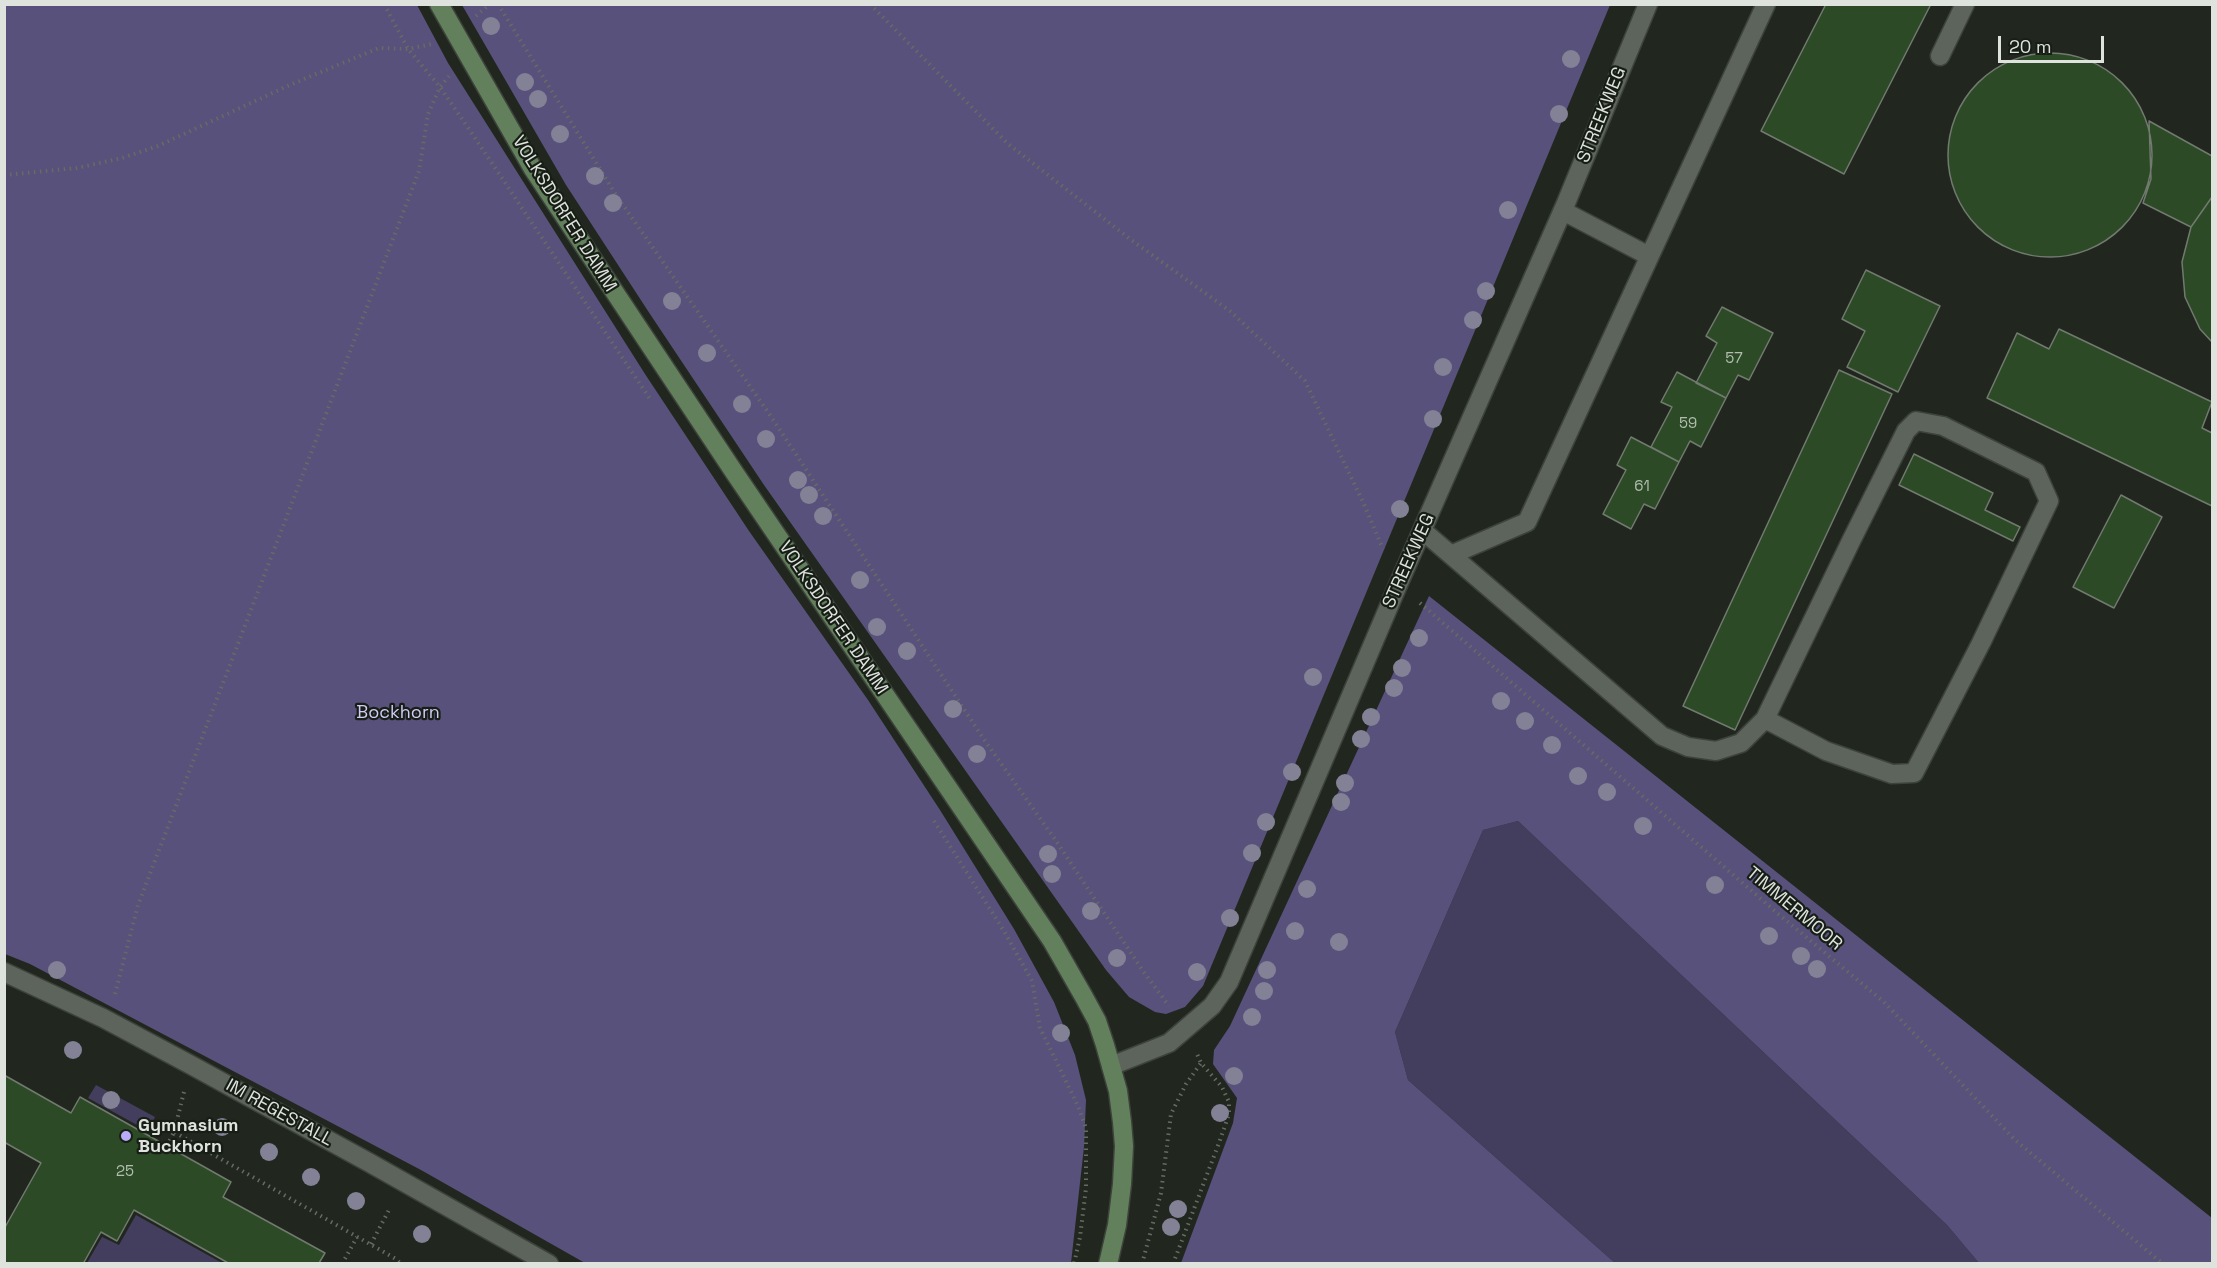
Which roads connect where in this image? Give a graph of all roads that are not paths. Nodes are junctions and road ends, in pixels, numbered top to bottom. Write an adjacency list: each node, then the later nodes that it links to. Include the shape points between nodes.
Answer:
1 (439, 4): 12 (main road, VOLKSDORFER DAMM, via 533,169 1052,941 1097,1021)
2 (1648, 4): 6 (street, STREEKWEG)
3 (1766, 4): 7 (street)
4 (1965, 4): 5 (street)
5 (1940, 56)
6 (1563, 211): 7 (street); 8 (street, STREEKWEG)
7 (1649, 256): 9 (street, via 1527,522)
8 (1423, 531): 9 (street); 12 (street, STREEKWEG, via 1229,982 1212,1006 1169,1043)
9 (1453, 554): 10 (street, via 1662,736 1688,747 1716,750 1741,743)
10 (1765, 719): 10 (street, via 1886,471 1916,421 1943,426 2036,472 2049,501 1914,773 1892,774 1826,751)
11 (4, 972): 13 (street, IM REGESTALL, via 104,1018)
12 (1111, 1066): 14 (main road, VOLKSDORFER DAMM, via 1121,1112 1124,1167)
13 (549, 1263)
14 (1108, 1263)

